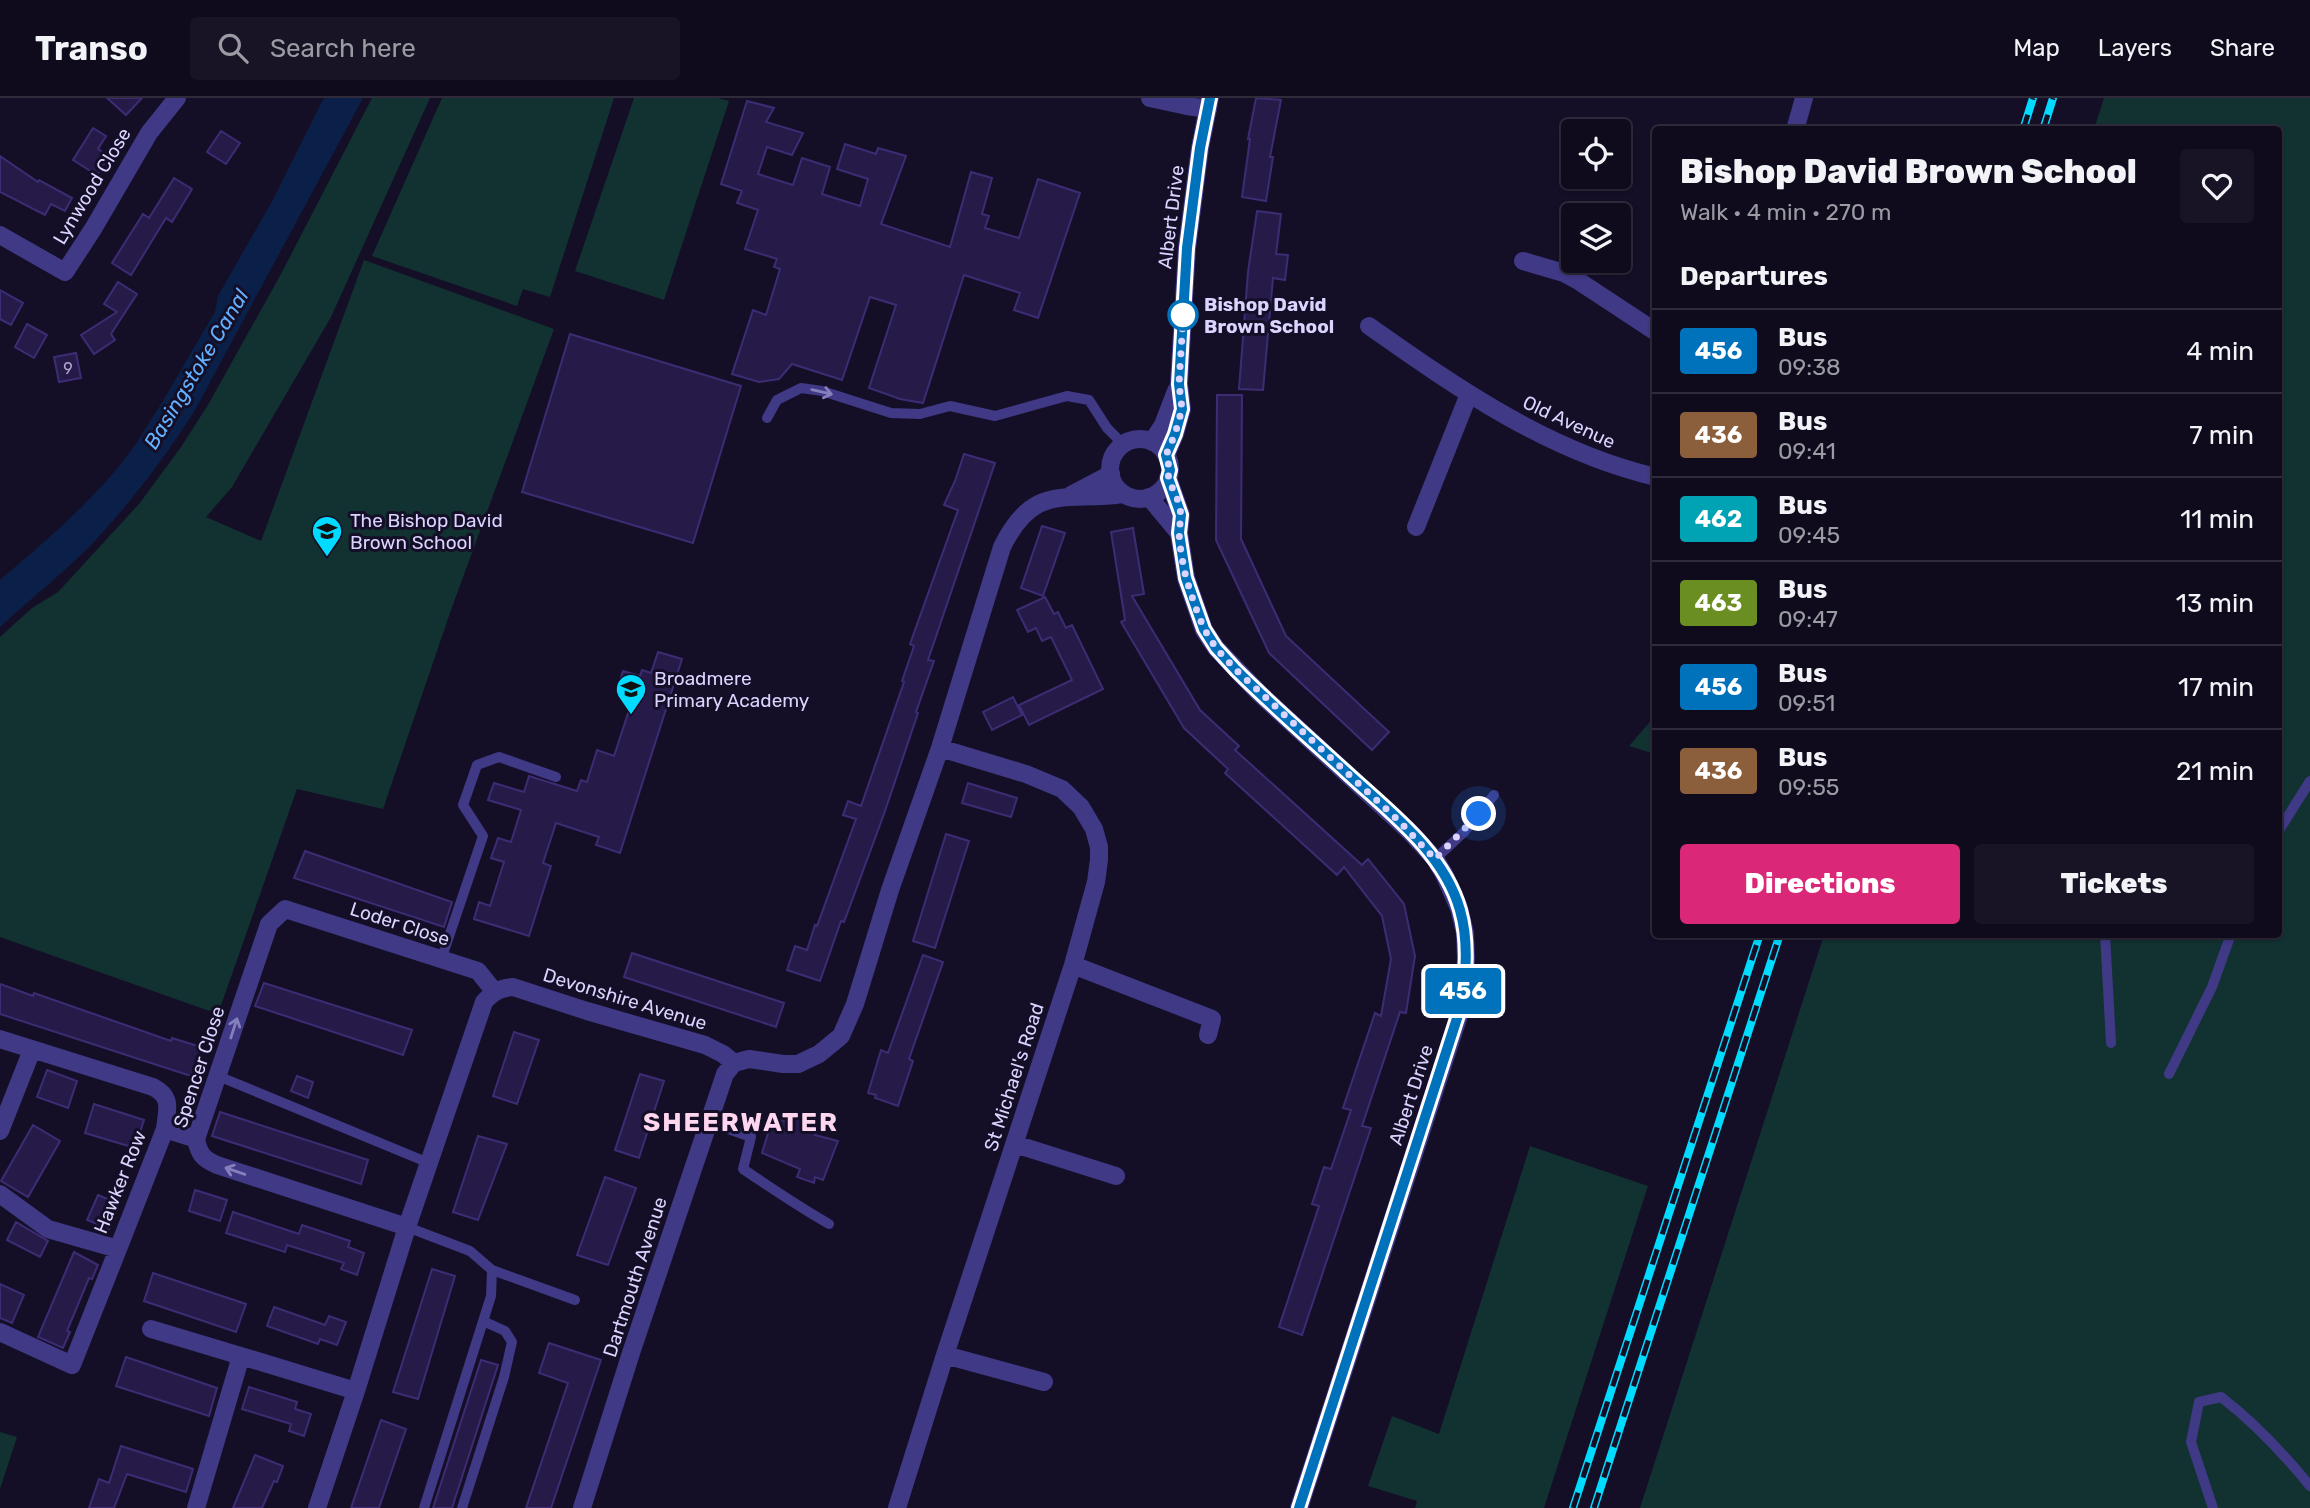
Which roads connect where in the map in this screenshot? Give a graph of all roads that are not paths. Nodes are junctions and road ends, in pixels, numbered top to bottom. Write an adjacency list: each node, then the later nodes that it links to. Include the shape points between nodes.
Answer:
1 (177, 98): 6 (street, Lynwood Close, via 149,133 65,272)
2 (1150, 98): 4 (street)
3 (1804, 98): 5 (street)
4 (1209, 103): 12 (street, Albert Drive, via 1187,248)
5 (1796, 126)
6 (0, 235)
7 (1523, 261): 8 (street)
8 (1561, 272)
9 (1564, 273): 11 (street)
10 (1369, 326): 13 (street, Old Avenue)
11 (1652, 330)
12 (1179, 384): 15 (street, Albert Drive); 17 (street, Albert Drive, via 1182,409)
13 (1469, 394): 19 (street, Old Avenue, via 1577,451); 24 (street)
14 (767, 418): 16 (lane, one-way to 16, via 777,400 801,388 891,413 920,414 950,406 995,416 1067,396 1089,400)
15 (1152, 442): 16 (street, via 1142,439); 17 (street)
16 (1123, 444): 18 (street, via 1115,452)
17 (1166, 455): 20 (street)
18 (1111, 474): 21 (street); 22 (street)
19 (1652, 476)
20 (1168, 478): 23 (street, via 1161,490); 25 (street, Albert Drive, via 1181,515)
21 (1123, 494): 22 (street); 23 (street)
22 (1071, 495): 26 (street, via 1032,507 1014,524)
23 (1149, 497): 25 (street)
24 (1416, 527)
25 (1179, 533): 31 (street, Albert Drive, via 1192,597 1216,648)
26 (940, 748): 36 (street, St Michael's Road, via 1056,785 1087,816 1098,847 1098,871); 42 (street, via 841,1036 798,1064 749,1059)
27 (555, 778): 35 (lane, via 499,757 477,765 463,805 483,836)
28 (2310, 781): 30 (lane)
29 (1494, 795): 31 (lane)
30 (2282, 826)
31 (1435, 859): 72 (street, Albert Drive, via 1459,908 1465,933 1461,1006)
32 (285, 909): 35 (street, Loder Close); 44 (street, Spencer Close, one-way to 32, via 269,923)
33 (2105, 938): 40 (lane)
34 (2230, 938): 43 (lane, via 2212,987)
35 (442, 960): 37 (street, Loder Close, via 478,971)
36 (1073, 965): 38 (street, via 1212,1019); 49 (street, St Michael's Road)
37 (494, 991): 42 (street, Devonshire Avenue, via 513,987 705,1045); 50 (street, via 484,1002)
38 (1208, 1035)
39 (0, 1039): 41 (street)
40 (2111, 1043)
41 (32, 1050): 46 (street, via 162,1092 168,1104); 47 (street)
42 (734, 1063): 45 (street, Dartmouth Avenue, via 725,1074)
43 (2169, 1074)
44 (218, 1076): 48 (street, Spencer Close); 50 (lane)
45 (708, 1122): 53 (lane, via 751,1138 743,1169); 70 (street, Dartmouth Avenue)
46 (165, 1129): 48 (street); 55 (street, Hawker Row)
47 (0, 1131)
48 (196, 1139): 54 (street, Spencer Close, one-way to 48, via 206,1160)
49 (1015, 1144): 51 (street); 61 (street, St Michael's Road)
50 (429, 1163): 54 (street)
51 (1116, 1177)
52 (0, 1194): 55 (street, Hawker Row, via 48,1229)
53 (829, 1224)
54 (407, 1227): 56 (lane, via 470,1251); 64 (street)
55 (118, 1249): 60 (street, via 72,1365)
56 (492, 1270): 57 (lane); 58 (lane)
57 (575, 1300)
58 (484, 1321): 68 (lane); 69 (lane, via 505,1331 512,1342)
59 (151, 1329): 62 (street)
60 (0, 1332)
61 (944, 1355): 63 (street); 71 (street, St Michael's Road)
62 (241, 1356): 64 (street); 66 (street)
63 (1044, 1382)
64 (356, 1391): 67 (street)
65 (2310, 1486): 73 (lane, via 2279,1449 2221,1397 2199,1402 2191,1442)
66 (196, 1508)
67 (317, 1508)
68 (424, 1508)
69 (462, 1508)
70 (582, 1508)
71 (897, 1508)
72 (1299, 1508)
73 (2213, 1508)

